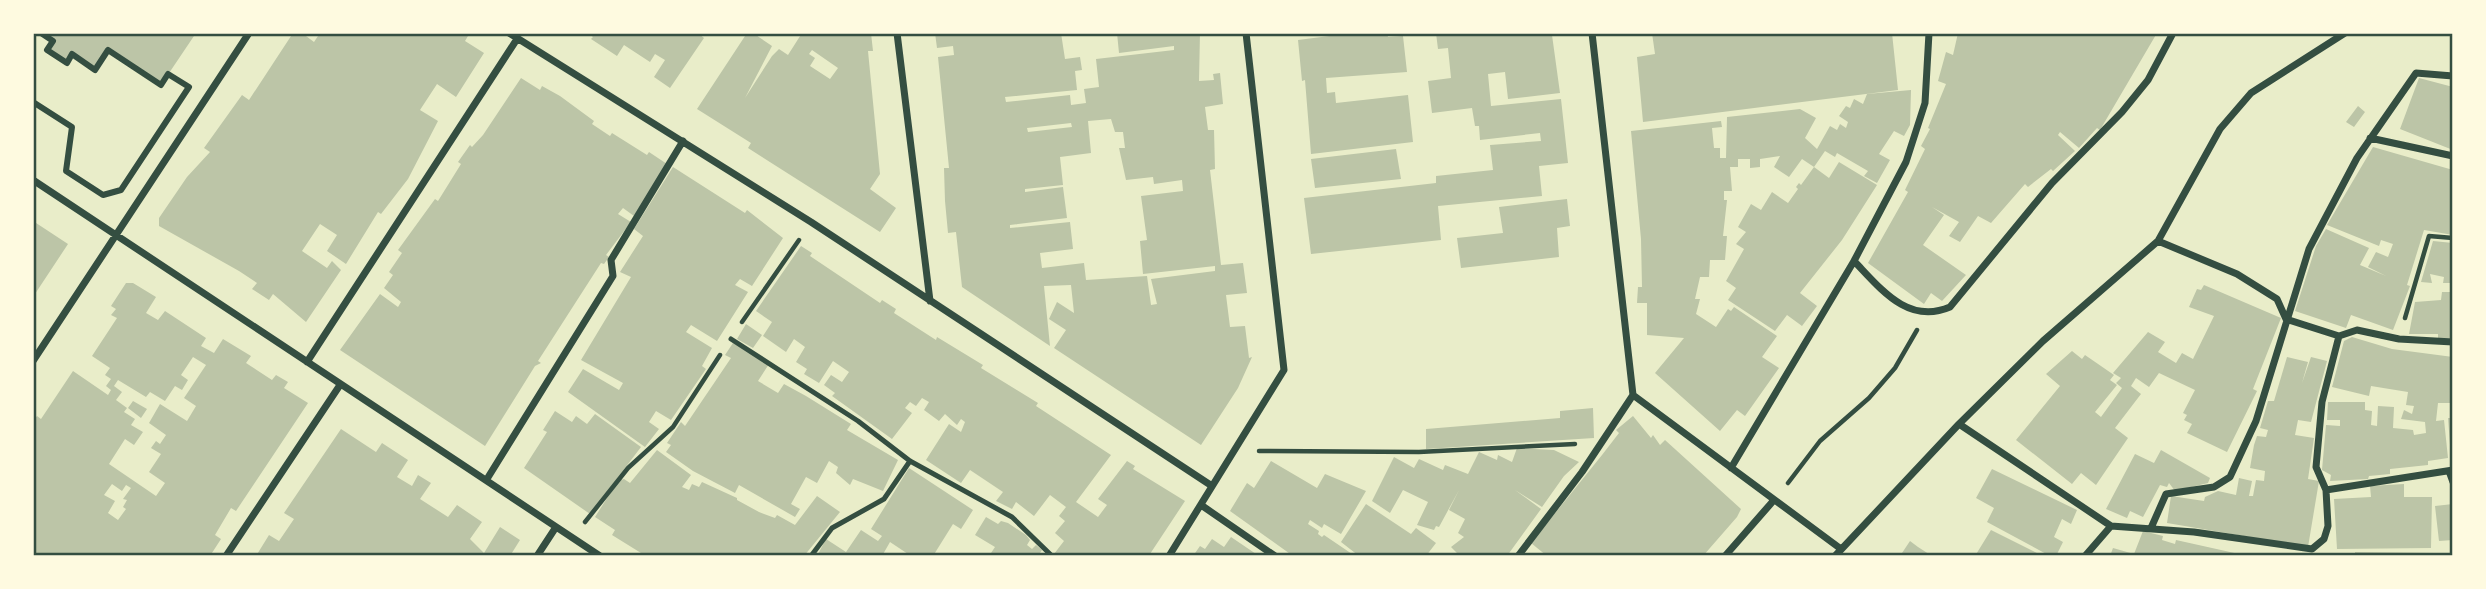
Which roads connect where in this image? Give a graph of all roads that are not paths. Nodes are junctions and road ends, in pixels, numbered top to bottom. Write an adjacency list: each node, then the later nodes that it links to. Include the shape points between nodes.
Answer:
1 (40, 33): 12 (street, via 53,41 47,50 67,63 72,54 95,70 108,50 161,85 169,75 189,88 121,190 103,195 66,171 72,127)
2 (249, 33): 17 (street)
3 (509, 33): 10 (street)
4 (897, 33): 20 (street)
5 (1246, 33): 35 (street, via 1284,370)
6 (1592, 33): 28 (street)
7 (1929, 33): 19 (street, via 1925,103 1917,133)
8 (2174, 33): 19 (street, via 2148,80 2122,112 2052,183 1950,307 1926,314 1895,301)
9 (2346, 33): 18 (street, via 2251,93 2220,129)
10 (517, 39): 14 (street); 26 (street)
11 (2453, 76): 13 (street, via 2416,74)
12 (33, 102)
13 (2370, 138): 15 (street); 21 (street, via 2309,249)
14 (683, 141): 20 (street); 33 (street, via 611,260 613,276)
15 (2453, 156)
16 (33, 180): 17 (street)
17 (115, 235): 25 (street); 26 (street)
18 (2158, 242): 21 (street, via 2237,274 2277,299); 29 (street, via 2043,341)
19 (1854, 261): 31 (street)
20 (930, 301): 35 (street)
21 (2286, 319): 22 (street); 41 (street, via 2256,421 2230,477 2214,487 2166,494)
22 (2339, 336): 24 (street, via 2357,330 2399,339); 36 (street, via 2318,430 2316,467)
23 (731, 339): 30 (lane)
24 (2453, 342)
25 (33, 361)
26 (307, 362): 27 (street)
27 (340, 385): 33 (street); 43 (street)
28 (1633, 396): 31 (street); 50 (street)
29 (1959, 424): 39 (street); 42 (street)
30 (911, 461): 46 (lane, via 884,499 832,528); 47 (lane, via 1012,517)
31 (1731, 468): 37 (street)
32 (2451, 470): 34 (street); 36 (street)
33 (487, 479): 40 (street)
34 (2453, 482)
35 (1212, 486): 38 (street)
36 (2326, 490): 41 (street, via 2328,526 2324,539 2312,549)
37 (1774, 500): 42 (street); 51 (street)
38 (1200, 505): 48 (street); 49 (street)
39 (2111, 526): 41 (street); 53 (street)
40 (556, 527): 44 (street); 45 (street)
41 (2151, 528)
42 (1841, 549): 52 (street)
43 (226, 556)
44 (537, 556)
45 (600, 556)
46 (811, 556)
47 (1052, 556)
48 (1169, 556)
49 (1275, 556)
50 (1518, 556)
51 (1726, 556)
52 (1835, 556)
53 (2085, 556)

